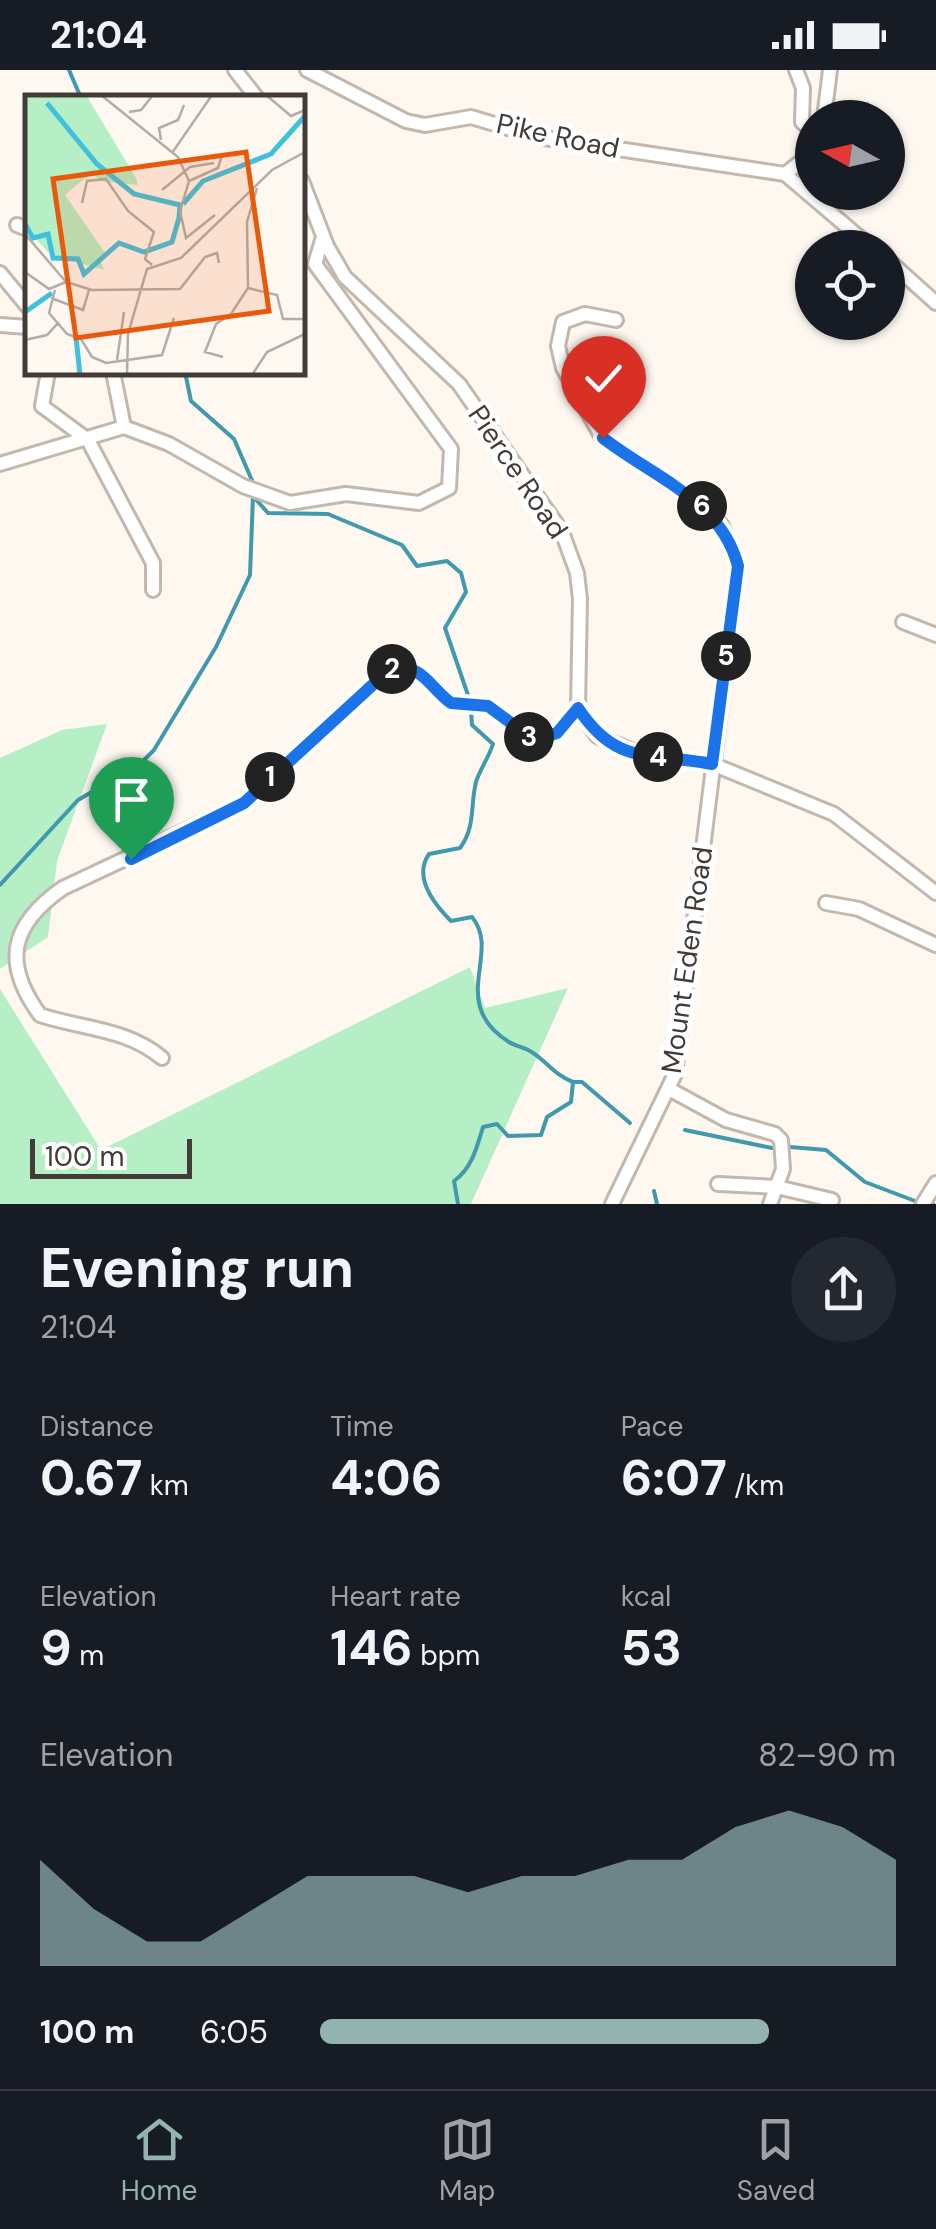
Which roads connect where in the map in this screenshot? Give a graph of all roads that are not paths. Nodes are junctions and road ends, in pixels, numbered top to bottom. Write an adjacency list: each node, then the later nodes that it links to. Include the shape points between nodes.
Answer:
1 (235, 70): 5 (street)
2 (308, 70): 9 (street, Pike Road, via 425,125 471,117 538,137)
3 (796, 70): 6 (street)
4 (830, 70): 7 (street)
5 (255, 95)
6 (802, 100)
7 (826, 100)
8 (795, 166): 9 (street)
9 (785, 174): 11 (street)
10 (305, 189): 12 (street, Pierce Road)
11 (851, 230)
12 (323, 237): 22 (street, via 315,264 451,449 449,488 420,503 346,494 290,504); 28 (street, Pierce Road, via 345,277 459,384 562,532 580,599)
13 (0, 273): 16 (street)
14 (905, 275): 15 (street)
15 (936, 302)
16 (25, 304)
17 (616, 320): 29 (street, Mount Eden Road, via 584,314 563,322 558,346 576,395 603,438 707,509 722,526 738,566)
18 (0, 324): 19 (street)
19 (25, 327)
20 (47, 375): 23 (street, via 42,406)
21 (115, 375): 22 (street)
22 (124, 427): 23 (street)
23 (88, 440): 24 (street); 25 (street, via 153,564)
24 (0, 464)
25 (152, 590)
26 (903, 622): 27 (street)
27 (936, 635)
28 (578, 708): 29 (street, via 607,744); 33 (street, via 557,733 534,740 488,706 451,703 423,673 408,666 390,669 244,803 42,903 22,933 15,971 40,1015 146,1044)
29 (712, 764): 30 (street, via 834,814); 34 (street, Mount Eden Road)
30 (936, 892)
31 (826, 903): 32 (street)
32 (936, 944)
33 (162, 1058)
34 (669, 1089): 37 (street, via 726,1120 775,1134 783,1169); 39 (street, Mount Eden Road)
35 (936, 1183): 41 (street)
36 (718, 1184): 37 (street)
37 (777, 1186): 38 (street); 40 (street)
38 (832, 1200)
39 (612, 1204)
40 (770, 1204)
41 (924, 1204)

